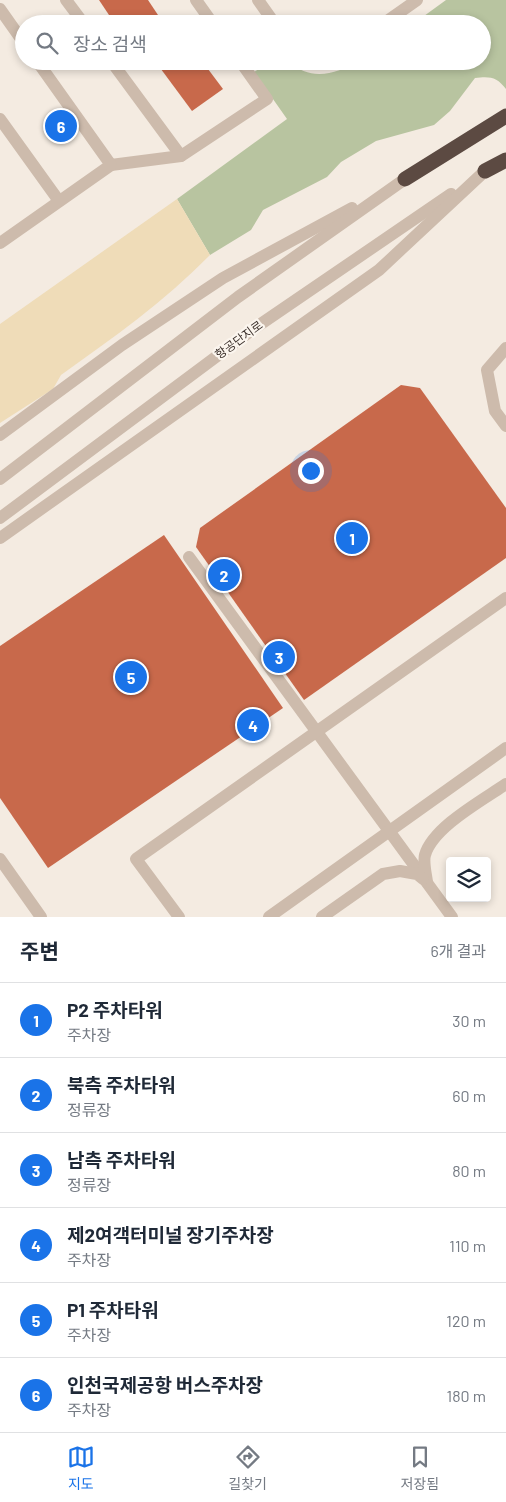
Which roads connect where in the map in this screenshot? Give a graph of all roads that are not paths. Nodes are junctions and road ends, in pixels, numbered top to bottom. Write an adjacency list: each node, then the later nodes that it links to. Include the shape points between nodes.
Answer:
1 (66, 0): 6 (street)
2 (196, 0): 7 (street)
3 (258, 0): 8 (street)
4 (417, 0): 9 (street)
5 (0, 9): 10 (street)
6 (77, 15)
7 (207, 15)
8 (269, 15)
9 (396, 15)
10 (15, 30)
11 (43, 70): 18 (street)
12 (118, 70): 16 (street)
13 (246, 70): 16 (street, via 267,99)
14 (506, 116): 20 (highway)
15 (0, 119): 21 (street)
16 (182, 156): 18 (street)
17 (506, 160): 19 (highway)
18 (111, 165): 21 (street)
19 (485, 171): 27 (street, 항공단지로, via 252,330); 28 (street, via 379,270)
20 (405, 179): 25 (street, via 223,278 122,345); 26 (street, via 238,297)
21 (59, 201): 22 (street)
22 (2, 237)
23 (506, 348): 24 (street, via 487,370 495,411)
24 (506, 426)
25 (0, 435)
26 (0, 479)
27 (0, 518)
28 (0, 538)
29 (189, 557): 31 (street)
30 (506, 598): 31 (street)
31 (317, 732): 34 (street); 38 (street, via 136,859)
32 (506, 748): 34 (street)
33 (506, 784): 36 (street, via 449,823 433,838 425,856)
34 (390, 831): 36 (street); 39 (street)
35 (0, 859): 37 (street)
36 (427, 882): 40 (street, via 417,874 383,874); 41 (street)
37 (41, 917)
38 (179, 917)
39 (269, 917)
40 (322, 917)
41 (452, 917)

